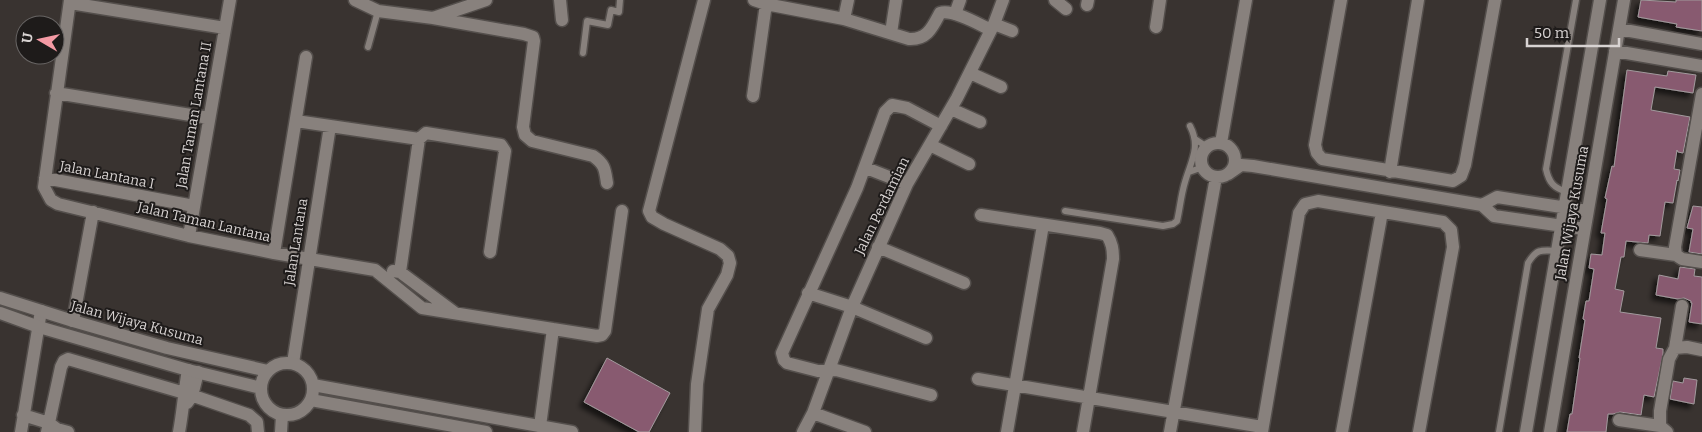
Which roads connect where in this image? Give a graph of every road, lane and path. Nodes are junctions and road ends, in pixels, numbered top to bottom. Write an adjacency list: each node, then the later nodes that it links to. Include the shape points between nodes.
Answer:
1 (230, 0): 31 (street, Jalan Taman Lantana II)
2 (355, 0): 23 (street)
3 (486, 0): 26 (street)
4 (560, 0): 28 (street)
5 (620, 0): 38 (lane, via 619,12 610,10 608,25 587,21)
6 (704, 0): 132 (street, via 649,211 652,217 664,224 720,249 730,263 708,309)
7 (848, 0): 27 (street)
8 (896, 0): 34 (street)
9 (960, 0): 25 (street)
10 (1003, 0): 29 (street, Jalan Perdamian)
11 (1055, 0): 24 (street)
12 (1160, 0): 30 (street)
13 (1246, 0): 56 (street)
14 (1341, 0): 63 (street, via 1315,145 1317,153 1322,159)
15 (1418, 0): 63 (street)
16 (1495, 0): 63 (street, via 1461,176 1453,181)
17 (1576, 0): 68 (lane, via 1546,169 1553,186)
18 (1600, 0): 68 (street, Jalan Wijaya Kusuma)
19 (1624, 0): 32 (street, Jalan Wijaya Kusuma)
20 (70, 2): 31 (street); 43 (street, Jalan Taman Lantana)
21 (760, 2): 22 (street); 45 (street)
22 (796, 5): 27 (street)
23 (379, 6): 26 (street); 36 (lane)
24 (1066, 9)
25 (955, 14): 29 (street); 34 (street, via 940,14 923,38 917,40)
26 (433, 18): 66 (street, via 533,37 523,127 525,135 532,141 593,156 601,161)
27 (844, 19): 34 (street)
28 (562, 20)
29 (992, 27): 33 (street); 41 (street, Jalan Perdamian)
30 (1156, 27)
31 (225, 28): 47 (street, Jalan Taman Lantana II)
32 (1619, 29): 35 (street); 37 (street, Jalan Wijaya Kusuma)
33 (1012, 31)
34 (891, 33)
35 (1702, 44)
36 (368, 47)
37 (1615, 51): 40 (street); 74 (street, Jalan Wijaya Kusuma)
38 (582, 53)
39 (306, 57): 48 (street)
40 (1702, 66)
41 (970, 73): 42 (street); 46 (street, Jalan Perdamian)
42 (1001, 87)
43 (56, 93): 47 (street); 65 (street, Jalan Taman Lantana)
44 (1702, 94): 87 (street)
45 (753, 96)
46 (951, 109): 49 (street); 51 (street, Jalan Perdamian)
47 (209, 118): 70 (street, Jalan Taman Lantana II)
48 (296, 121): 50 (street); 86 (street)
49 (980, 122)
50 (330, 126): 53 (street); 88 (street, Jalan Lantana)
51 (941, 126): 55 (street, Jalan Perdamian); 61 (street, via 907,108 892,105 882,121)
52 (1190, 126): 54 (lane)
53 (419, 139): 85 (street, via 426,134 501,145 505,151); 91 (street)
54 (1195, 139): 57 (lane); 62 (lane)
55 (930, 145): 58 (street); 67 (street, Jalan Perdamian)
56 (1226, 146): 57 (street, via 1214,143); 59 (street, via 1242,162); 64 (street, via 1235,155 1235,163)
57 (1207, 147): 60 (street, via 1202,154)
58 (969, 164)
59 (1253, 166): 64 (street, via 1241,165); 69 (street)
60 (1202, 167): 62 (lane); 64 (street, via 1208,174)
61 (866, 168): 67 (street); 93 (street)
62 (1189, 172): 73 (lane, via 1177,221 1173,224 1162,226)
63 (1390, 172)
64 (1222, 175): 118 (street)
65 (45, 178): 70 (street, Jalan Lantana I); 75 (street, Jalan Taman Lantana, via 44,187 51,200)
66 (607, 183)
67 (907, 184): 82 (street, Jalan Perdamian)
68 (1567, 192): 71 (street, Jalan Wijaya Kusuma)
69 (1482, 205): 71 (street, via 1497,197); 79 (street, via 1494,216)
70 (194, 206): 81 (street, Jalan Taman Lantana II)
71 (1565, 207): 74 (street); 79 (street, Jalan Wijaya Kusuma)
72 (622, 211): 102 (street, via 605,331 597,336)
73 (1065, 211)
74 (1587, 211): 80 (street, Jalan Wijaya Kusuma)
75 (93, 212): 81 (street, Jalan Taman Lantana); 100 (street)
76 (1382, 212): 126 (street, via 1318,201 1305,204 1299,213); 138 (street); 139 (street, via 1443,222 1451,230 1453,247)
77 (980, 215): 78 (street)
78 (1042, 225): 111 (street); 116 (street, via 1107,234 1113,247)
79 (1562, 226): 80 (street); 84 (street, Jalan Wijaya Kusuma)
80 (1584, 230): 142 (street, Jalan Wijaya Kusuma)
81 (189, 236): 86 (street, Jalan Taman Lantana)
82 (878, 247): 92 (street); 96 (street, Jalan Perdamian)
83 (1640, 250): 87 (street)
84 (1558, 251): 140 (lane, via 1534,253 1528,263); 141 (street, Jalan Wijaya Kusuma)
85 (490, 252)
86 (274, 253): 88 (street, Jalan Taman Lantana)
87 (1676, 255): 89 (street)
88 (308, 260): 90 (street, Jalan Taman Lantana); 106 (street, Jalan Lantana)
89 (1702, 262)
90 (375, 270): 91 (street, Jalan Taman Lantana); 99 (street, via 422,308)
91 (400, 272): 99 (street)
92 (964, 283)
93 (808, 293): 96 (street); 107 (street, via 782,357 787,363 818,371)
94 (0, 298): 97 (street, Jalan Wijaya Kusuma)
95 (1682, 306): 104 (street)
96 (852, 307): 103 (street); 107 (street, Jalan Perdamian)
97 (41, 312): 100 (street, Jalan Wijaya Kusuma); 101 (street)
98 (0, 313): 101 (street)
99 (456, 314): 102 (street)
100 (73, 321): 109 (street, Jalan Wijaya Kusuma, via 166,348)
101 (39, 327): 108 (street); 122 (street)
102 (552, 329): 123 (street)
103 (926, 338)
104 (1675, 348): 105 (street); 125 (street, via 1667,367 1660,411)
105 (1702, 350)
106 (292, 363): 109 (street, via 282,363); 112 (street, via 306,371)
107 (828, 370): 115 (street); 119 (street, Jalan Perdamian)
108 (193, 371): 113 (street); 114 (street)
109 (268, 371): 113 (street)
110 (978, 378): 111 (street)
111 (1015, 384): 116 (street); 135 (street)
112 (313, 385): 117 (street); 123 (street)
113 (261, 388): 120 (street, via 265,403)
114 (188, 394): 124 (street, via 68,359 61,367); 127 (street); 128 (street, via 249,415 257,422)
115 (931, 395)
116 (1089, 397): 118 (street); 136 (street)
117 (311, 400): 120 (street, via 296,414); 130 (street)
118 (1174, 412): 126 (street); 137 (street)
119 (813, 413): 133 (street, Jalan Perdamian); 134 (street)
120 (282, 415): 129 (street)
121 (1619, 420): 125 (street)
122 (22, 423): 124 (street)
123 (540, 426): 131 (street)
124 (54, 429)
125 (1664, 429)
126 (1262, 430)
127 (179, 432)
128 (258, 432)
129 (281, 432)
130 (486, 432)
131 (572, 432)
132 (695, 432)
133 (803, 432)
134 (865, 432)
135 (1007, 432)
136 (1083, 432)
137 (1170, 432)
138 (1342, 432)
139 (1419, 432)
140 (1499, 432)
141 (1526, 432)
142 (1550, 432)

